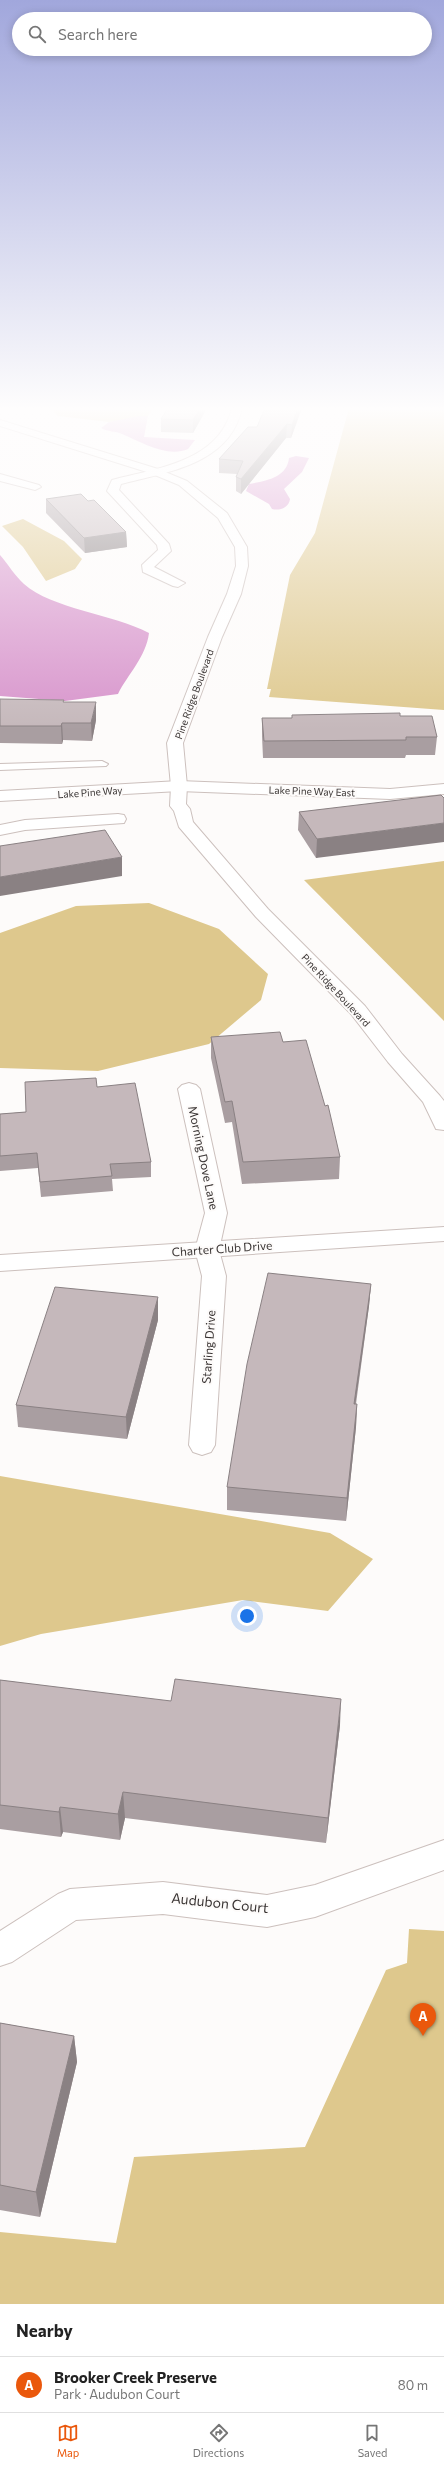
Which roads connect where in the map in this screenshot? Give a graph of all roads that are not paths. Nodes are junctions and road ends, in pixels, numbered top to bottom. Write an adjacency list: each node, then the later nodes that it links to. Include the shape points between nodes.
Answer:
1 (136, 516): 3 (street, via 163,544 165,551 148,565 148,569)
2 (223, 516): 6 (street, Pine Ridge Boulevard, via 241,547 242,566 234,594 175,743)
3 (178, 583)
4 (102, 764): 5 (lane)
5 (0, 767)
6 (180, 786): 7 (street, Lake Pine Way East, via 390,794); 8 (street, Lake Pine Way); 12 (street, Pine Ridge Boulevard, via 178,806 182,809 185,823 262,913 358,1010 395,1058 433,1100)
7 (444, 790)
8 (0, 796)
9 (118, 819): 10 (street, via 25,825)
10 (0, 830)
11 (189, 1089): 14 (street, Morning Dove Lane, via 216,1213)
12 (444, 1124)
13 (444, 1234): 14 (street, Charter Club Drive)
14 (207, 1250): 15 (street, Charter Club Drive); 16 (street, Starling Drive, via 214,1276)
15 (0, 1263)
16 (202, 1445)
17 (444, 1855): 18 (street, Audubon Court, via 315,1901 267,1911 163,1898 70,1905)
18 (0, 1950)

